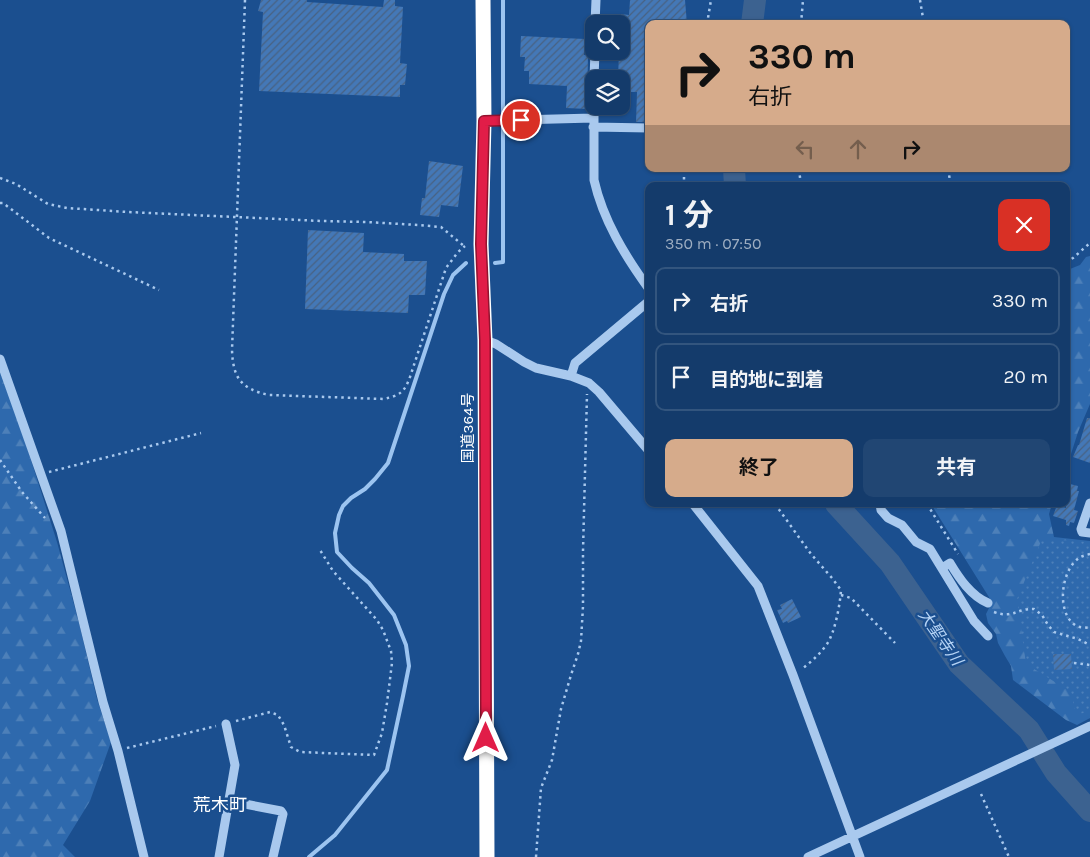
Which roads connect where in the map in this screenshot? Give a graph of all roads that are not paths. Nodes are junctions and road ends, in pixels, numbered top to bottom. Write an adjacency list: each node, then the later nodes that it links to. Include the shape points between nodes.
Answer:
1 (483, 0): 5 (highway, 国道364号)
2 (596, 0): 3 (street)
3 (595, 15)
4 (594, 115): 6 (street)
5 (484, 121): 6 (street); 10 (highway, 国道364号, via 481,244)
6 (594, 122): 7 (street); 8 (street, via 596,190 612,229)
7 (645, 128)
8 (645, 283)
9 (645, 303): 12 (street, via 575,363)
10 (485, 340): 12 (street, via 536,368); 28 (highway, 国道364号)
11 (0, 359): 25 (street, via 61,532)
12 (571, 376): 13 (street, via 599,392)
13 (645, 446)
14 (1090, 503): 17 (street, via 1081,529)
15 (695, 507): 24 (street, via 758,586)
16 (880, 507): 18 (street, via 888,518 902,525 916,542 930,549)
17 (1090, 533)
18 (942, 568): 19 (street, via 950,564 974,595); 20 (street, via 974,621)
19 (988, 603)
20 (988, 636)
21 (226, 724): 23 (street, via 236,765)
22 (1090, 726): 24 (street)
23 (229, 800): 26 (street); 27 (street, via 282,811)
24 (853, 837): 29 (street); 30 (street)
25 (144, 857)
26 (219, 857)
27 (273, 857)
28 (487, 857)
29 (808, 857)
30 (860, 857)

